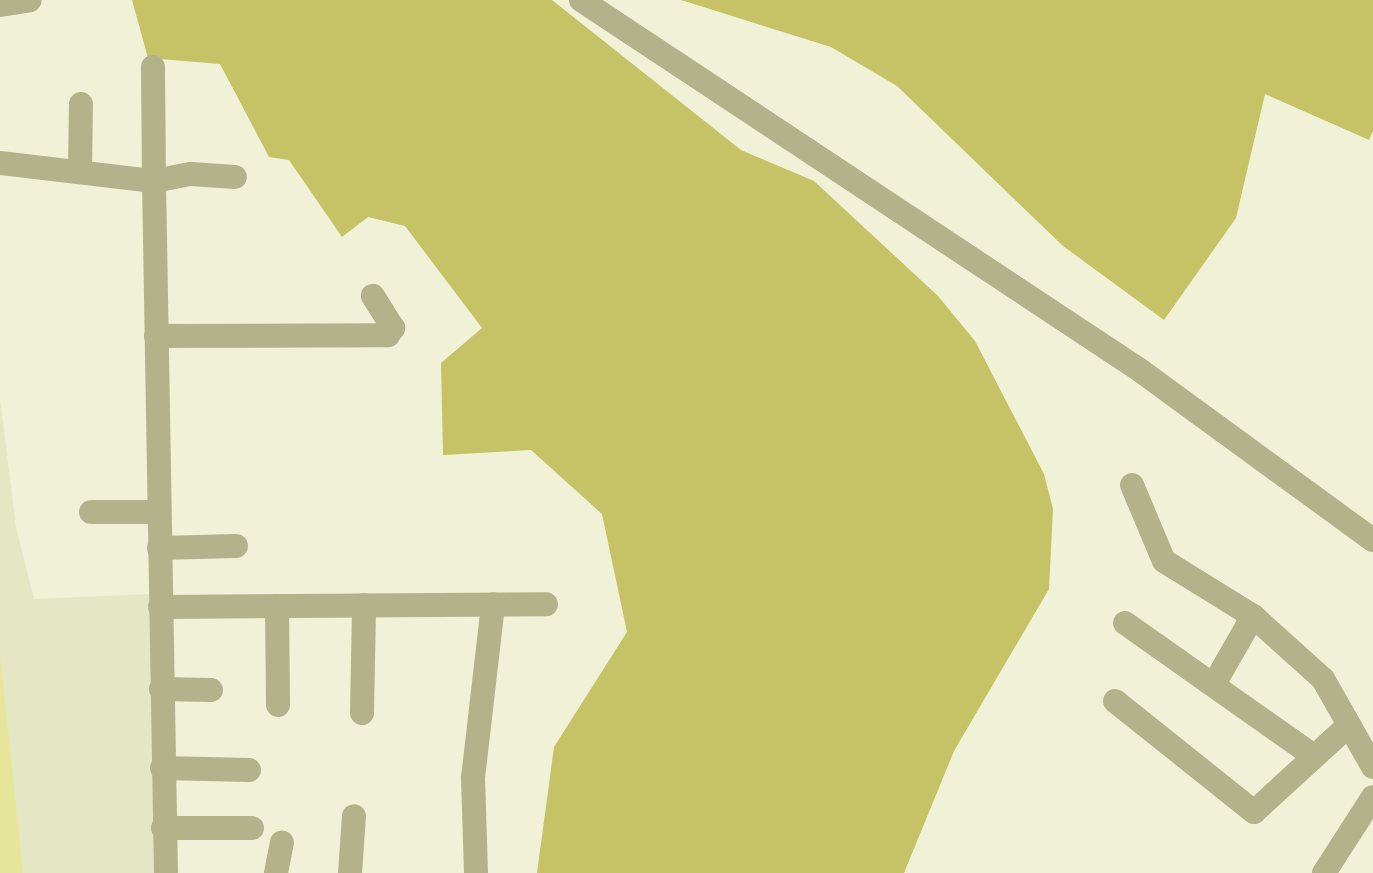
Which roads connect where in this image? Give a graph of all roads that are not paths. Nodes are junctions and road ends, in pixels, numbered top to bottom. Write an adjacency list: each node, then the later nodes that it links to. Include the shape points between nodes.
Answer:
1 (30, 0): 3 (street)
2 (581, 0): 15 (street, via 1141,371)
3 (0, 5)
4 (153, 67): 9 (street)
5 (81, 104): 7 (street)
6 (0, 163): 7 (street)
7 (80, 172): 9 (street)
8 (235, 177): 9 (street, via 191,174)
9 (154, 181): 11 (street)
10 (373, 296): 11 (street, via 393,328 388,335)
11 (156, 336): 14 (street)
12 (1132, 485): 23 (street, via 1164,561)
13 (91, 512): 14 (street)
14 (159, 512): 17 (street)
15 (1373, 540)
16 (236, 546): 17 (street)
17 (159, 548): 22 (street)
18 (493, 604): 19 (street); 20 (street); 44 (street, via 473,778)
19 (546, 604)
20 (364, 605): 21 (street); 30 (street)
21 (277, 606): 22 (street); 29 (street)
22 (160, 607): 26 (street)
23 (1253, 616): 25 (street); 31 (street, via 1323,679)
24 (1125, 623): 25 (street)
25 (1214, 684): 32 (street)
26 (161, 689): 27 (street); 34 (street)
27 (211, 690)
28 (1115, 701): 32 (street, via 1254,812)
29 (278, 705)
30 (362, 713)
31 (1349, 725): 32 (street); 33 (street)
32 (1311, 754)
33 (1373, 767)
34 (162, 768): 35 (street); 38 (street)
35 (249, 770)
36 (1373, 797): 45 (street)
37 (354, 816): 43 (street)
38 (163, 828): 39 (street); 41 (street)
39 (252, 828)
40 (282, 843): 42 (street)
41 (166, 873)
42 (276, 873)
43 (350, 873)
44 (476, 873)
45 (1324, 873)

